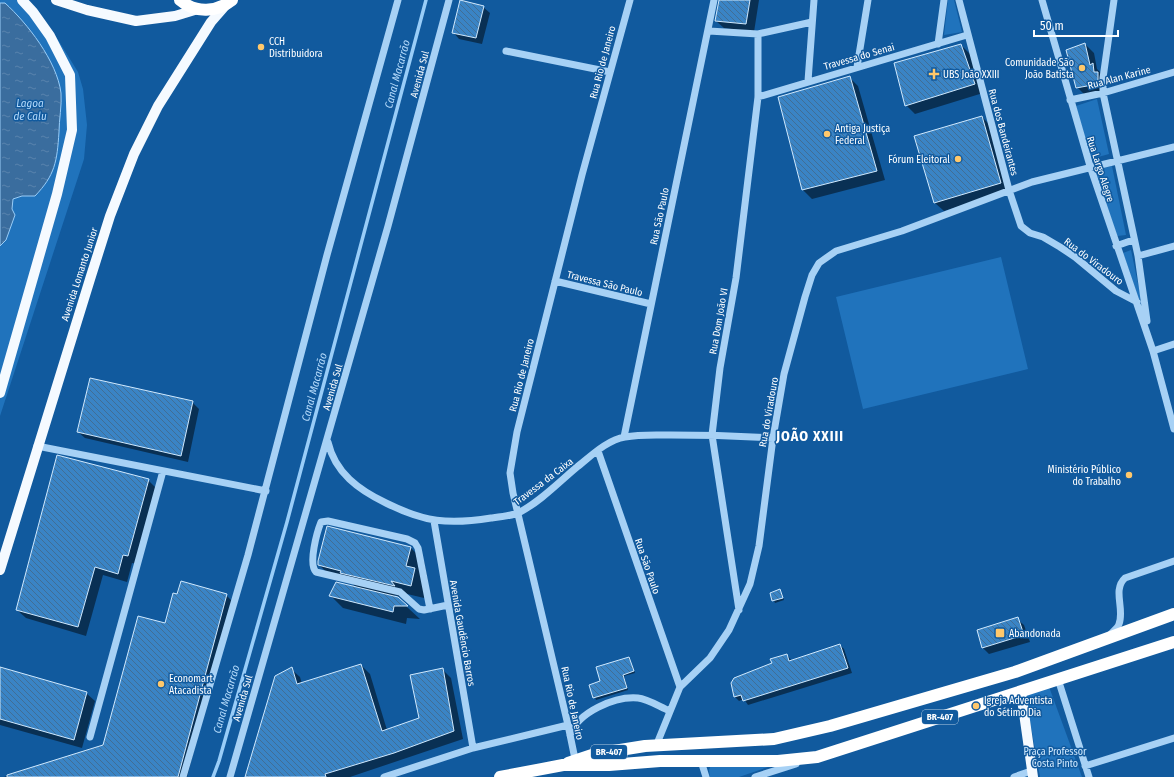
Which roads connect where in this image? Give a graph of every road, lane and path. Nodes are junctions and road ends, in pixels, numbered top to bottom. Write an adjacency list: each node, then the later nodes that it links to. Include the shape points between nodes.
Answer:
1 (22, 0): 44 (main road, via 50,36 70,75 72,130 55,202)
2 (56, 0): 15 (main road, via 136,21)
3 (180, 0): 15 (highway)
4 (398, 0): 53 (street, via 327,255)
5 (449, 0): 49 (street, Avenida Sul)
6 (630, 0): 23 (street, Rua Rio de Janeiro)
7 (714, 0): 17 (street, Rua São Paulo)
8 (814, 0): 16 (street)
9 (868, 0): 22 (street)
10 (944, 0): 20 (street)
11 (959, 0): 19 (street, Rua dos Bandeirantes)
12 (1042, 0): 28 (street, Rua Largo Alegre)
13 (1114, 0): 26 (street, Rua Largo Alegre)
14 (228, 3): 15 (highway, via 212,10); 50 (main road, Avenida Lomanto Junior, via 211,22 158,106 134,154 110,216)
15 (198, 10)
16 (812, 22): 18 (street); 25 (street)
17 (709, 31): 18 (street); 40 (street, Rua São Paulo)
18 (758, 34): 27 (street, Rua Dom João VI)
19 (967, 35): 20 (street, Travessa do Senai); 32 (street, Rua dos Bandeirantes)
20 (938, 44): 22 (street, Travessa do Senai)
21 (506, 51): 23 (street)
22 (857, 67): 25 (street, Travessa do Senai)
23 (610, 72): 38 (street, Rua Rio de Janeiro)
24 (1174, 72): 26 (street, Rua Alan Karine)
25 (808, 81): 27 (street, Travessa do Senai)
26 (1103, 93): 28 (street, Rua Alan Karine); 30 (street, Rua Largo Alegre)
27 (758, 97): 46 (street, Rua Dom João VI, via 736,278 720,368)
28 (1070, 100): 31 (street, Rua Largo Alegre)
29 (1174, 147): 30 (street, Rua do Viradouro)
30 (1116, 160): 31 (street, Rua do Viradouro); 34 (street, Rua Largo Alegre)
31 (1090, 166): 32 (street, Rua do Viradouro); 35 (street, Rua Largo Alegre)
32 (1009, 190): 33 (street, Rua dos Bandeirantes); 48 (street, Rua do Viradouro, via 902,231 836,251 819,263 805,297 784,374)
33 (1020, 223): 39 (street, Rua do Viradouro, via 1030,233 1075,257 1116,291)
34 (1133, 240): 35 (street); 37 (street, Rua Largo Alegre)
35 (1116, 246): 39 (street, Rua Largo Alegre)
36 (1174, 246): 37 (street)
37 (1138, 256): 41 (street, Rua Largo Alegre)
38 (555, 280): 40 (street, Travessa São Paulo); 54 (street, Rua Rio de Janeiro, via 512,451 510,473)
39 (1137, 302): 41 (street, Rua Largo Alegre)
40 (651, 304): 47 (street, Rua São Paulo)
41 (1150, 340): 43 (street, Rua Largo Alegre)
42 (1174, 344): 43 (street)
43 (1153, 351): 45 (street, Rua Largo Alegre)
44 (0, 394)
45 (1174, 429)
46 (712, 435): 47 (street, Travessa da Caixa); 48 (street, Travessa da Caixa); 60 (street, Rua Dom João VI)
47 (624, 437): 51 (street, Travessa da Caixa)
48 (773, 438): 60 (street, Rua do Viradouro, via 759,546 750,584)
49 (328, 440): 55 (street, Travessa da Caixa, via 330,453 338,467 365,493 399,510); 81 (street, Avenida Sul)
50 (37, 446): 52 (street); 57 (main road, Avenida Lomanto Junior)
51 (598, 451): 54 (street, Travessa da Caixa); 65 (street, Rua São Paulo)
52 (163, 471): 53 (street); 70 (street)
53 (266, 491): 80 (street)
54 (518, 513): 55 (street, Travessa da Caixa, via 477,520); 68 (street, Rua Rio de Janeiro)
55 (434, 521): 58 (street, Avenida Gaudêncio Barros)
56 (1174, 561): 62 (street, via 1122,580 1119,592 1119,624)
57 (0, 570)
58 (448, 605): 59 (street); 73 (street, Avenida Gaudêncio Barros)
59 (430, 609): 59 (street, via 418,548 414,543 408,539 328,520 321,522 312,560 312,567 316,572 400,592 419,608)
60 (739, 610): 65 (street, Rua do Viradouro, via 710,658)
61 (1174, 614): 62 (highway, BR-407)
62 (1105, 639): 72 (highway, BR-407, via 1015,672 830,726 774,739)
63 (1174, 642): 64 (highway, BR-407)
64 (1058, 679): 66 (highway, BR-407); 78 (street)
65 (680, 687): 67 (street, Rua do Viradouro)
66 (1021, 692): 74 (highway, BR-407); 79 (main road)
67 (670, 711): 69 (street, via 639,698 626,698 580,718 573,726); 72 (street, Rua do Viradouro)
68 (568, 724): 69 (street, Rua Rio de Janeiro); 73 (street)
69 (570, 736): 75 (street, Rua Rio de Janeiro)
70 (90, 737)
71 (1174, 738): 78 (street)
72 (656, 746): 75 (highway, BR-407)
73 (473, 748): 82 (street)
74 (817, 757): 76 (highway, BR-407, via 778,761); 85 (street)
75 (575, 759): 77 (highway, BR-407)
76 (701, 761): 77 (highway, BR-407); 84 (street)
77 (563, 765): 83 (highway, BR-407)
78 (1086, 766): 87 (street)
79 (1032, 774): 86 (street)
80 (183, 777)
81 (230, 777)
82 (384, 777)
83 (500, 777)
84 (706, 777)
85 (754, 777)
86 (1014, 777)
87 (1089, 777)

